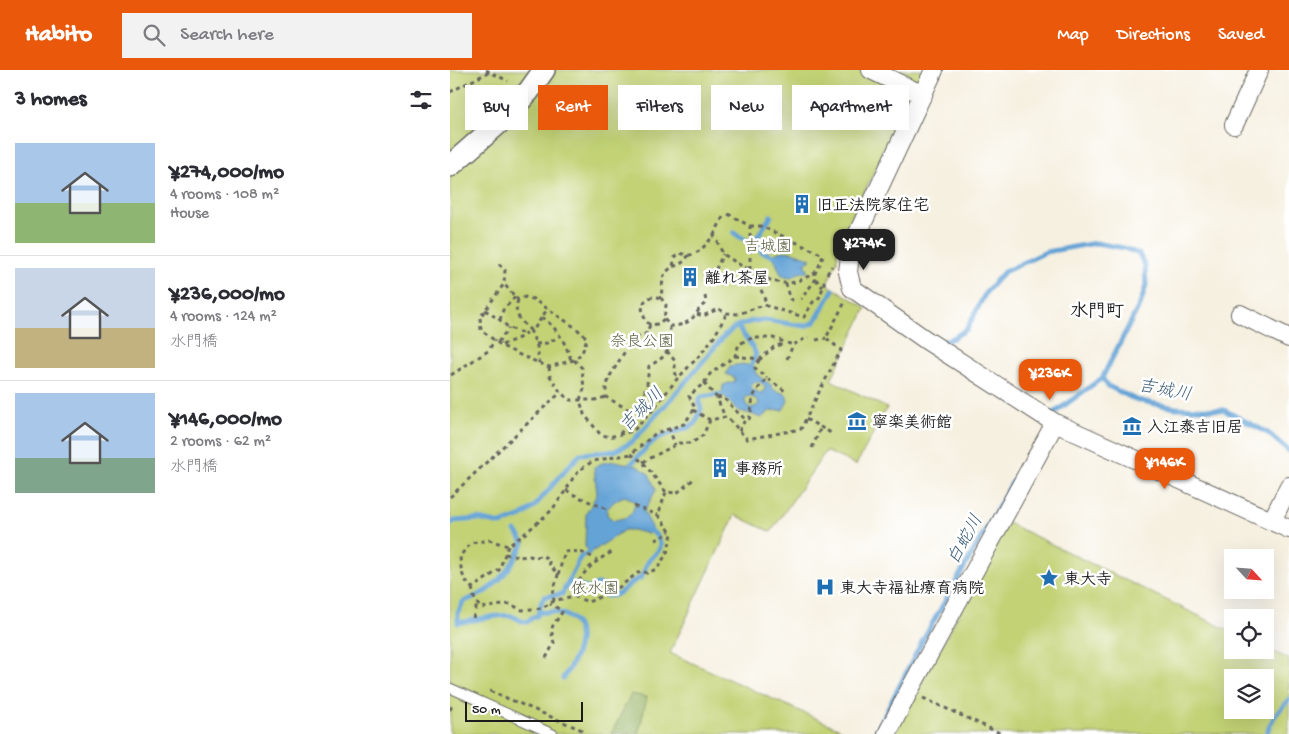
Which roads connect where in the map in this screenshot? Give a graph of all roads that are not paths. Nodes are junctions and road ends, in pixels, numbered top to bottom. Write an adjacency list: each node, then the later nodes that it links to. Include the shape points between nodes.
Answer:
1 (544, 70): 7 (street, via 500,122)
2 (871, 70): 5 (street)
3 (934, 70): 5 (street)
4 (1259, 70): 6 (street)
5 (923, 94): 10 (street, via 851,248 848,272 852,288)
6 (1234, 125)
7 (450, 166)
8 (1240, 314): 9 (street)
9 (1289, 338)
10 (1054, 422): 12 (street); 16 (street)
11 (1289, 486): 12 (street)
12 (1272, 521): 13 (street)
13 (1289, 529)
14 (450, 688): 15 (lane)
15 (553, 734)
16 (887, 734)

